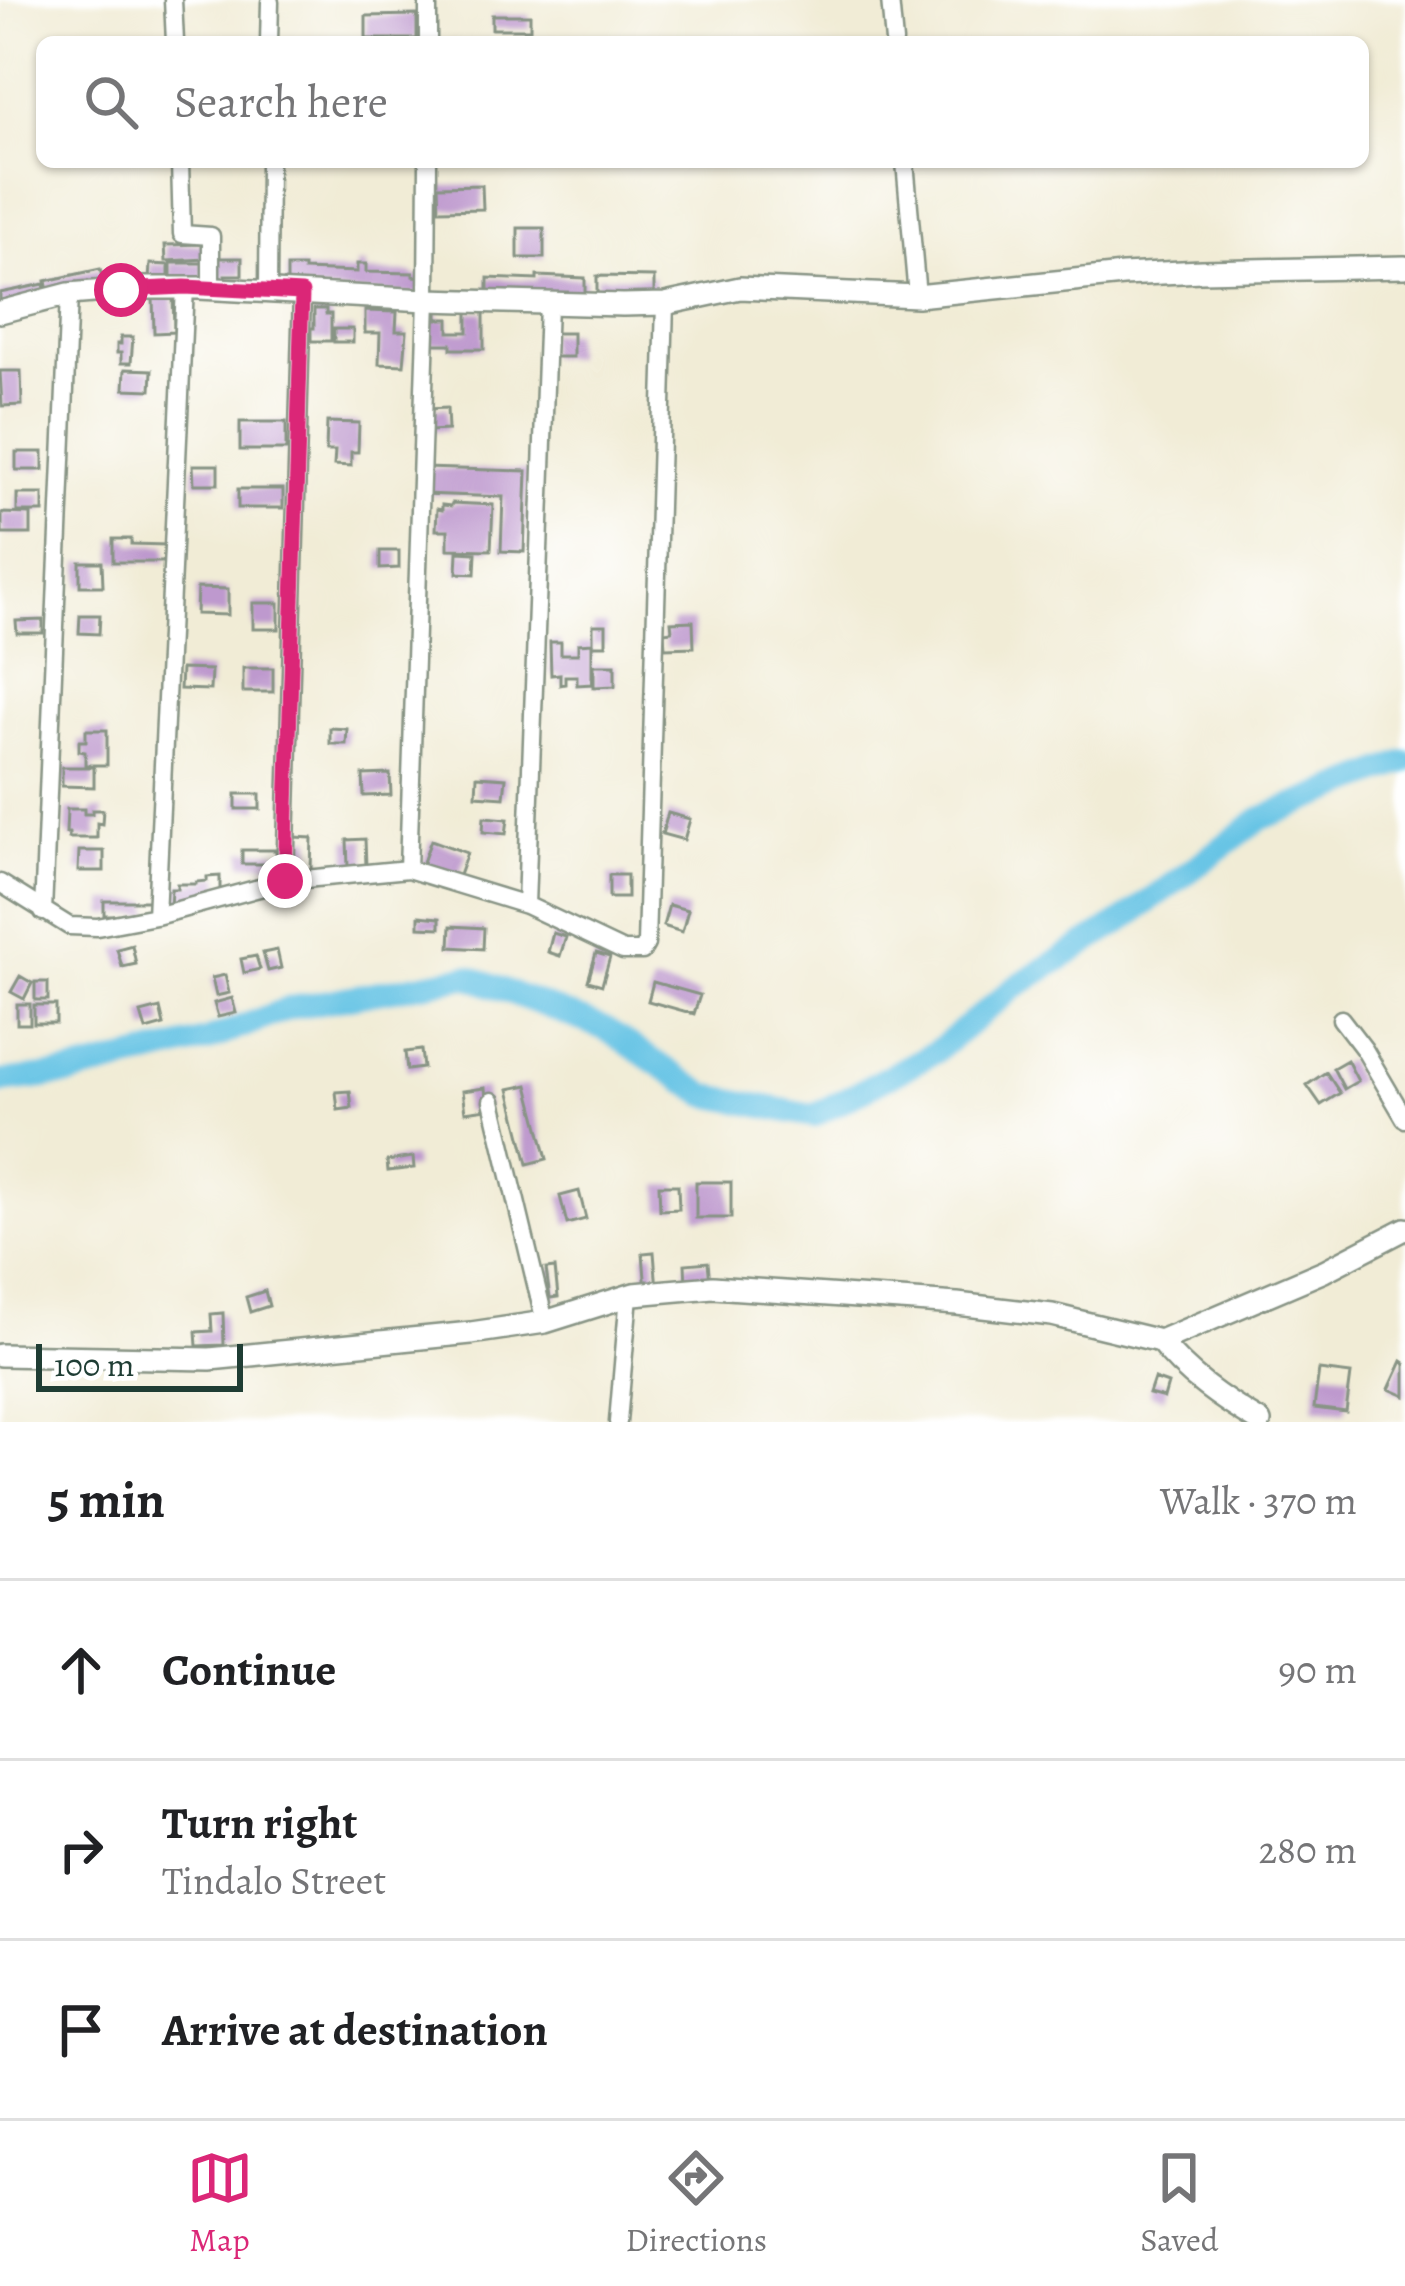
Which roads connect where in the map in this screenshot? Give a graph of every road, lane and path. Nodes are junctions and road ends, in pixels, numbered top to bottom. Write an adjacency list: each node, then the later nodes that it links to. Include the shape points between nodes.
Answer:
1 (173, 0): 5 (street)
2 (428, 0): 7 (street)
3 (890, 0): 8 (street)
4 (270, 2): 6 (street)
5 (175, 36)
6 (269, 36)
7 (428, 36)
8 (893, 36)
9 (180, 168): 15 (street, via 182,234 211,236)
10 (268, 168): 16 (street)
11 (428, 168): 20 (street)
12 (906, 168): 19 (street)
13 (1405, 268): 19 (street, via 1123,275)
14 (185, 287): 15 (street); 18 (street); 29 (street)
15 (211, 288): 16 (street)
16 (268, 290): 17 (street)
17 (302, 293): 20 (street); 25 (street)
18 (69, 294): 23 (street); 28 (street)
19 (917, 296): 22 (street, via 740,288)
20 (427, 300): 21 (street); 24 (street)
21 (548, 304): 22 (street); 27 (street)
22 (665, 304): 27 (street, via 646,944 623,951)
23 (0, 312)
24 (408, 869): 25 (street); 27 (street)
25 (285, 881): 29 (street)
26 (0, 883): 28 (street)
27 (526, 905)
28 (43, 912): 29 (street, via 69,926 97,927)
29 (156, 916)
30 (1341, 1019): 32 (street)
31 (492, 1101): 35 (street)
32 (1405, 1119)
33 (1405, 1229): 36 (street)
34 (629, 1295): 35 (street); 36 (street, via 713,1287 957,1304 1052,1315); 38 (street)
35 (545, 1322): 37 (street, via 210,1359)
36 (1160, 1341): 39 (street, via 1186,1370)
37 (0, 1355)
38 (618, 1422)
39 (1260, 1422)

